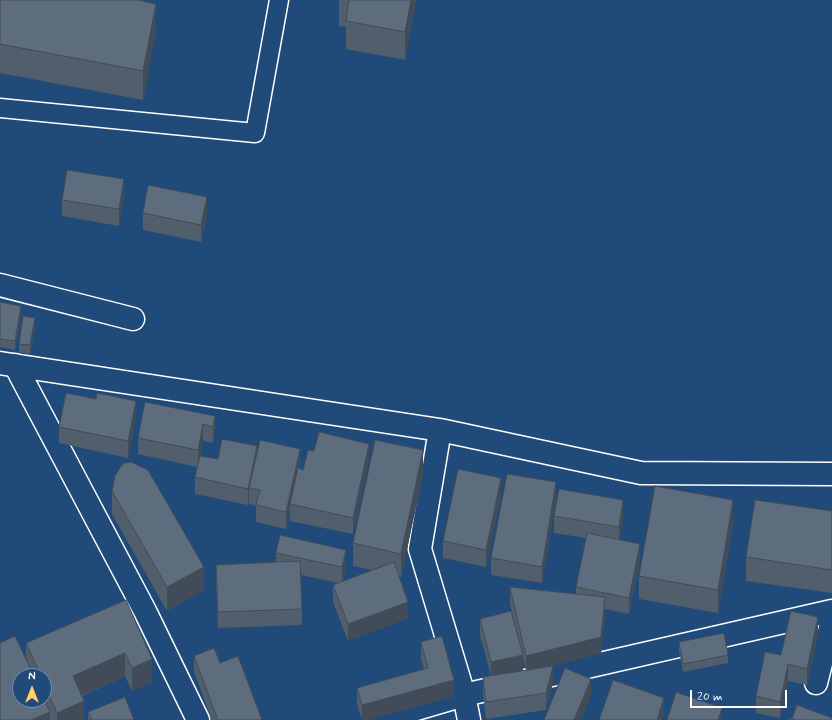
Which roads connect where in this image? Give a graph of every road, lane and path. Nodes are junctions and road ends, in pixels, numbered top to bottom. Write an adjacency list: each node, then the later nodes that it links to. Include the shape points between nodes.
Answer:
1 (279, 0): 2 (lane, via 255,133)
2 (0, 108)
3 (0, 285): 4 (street)
4 (133, 318)
5 (8, 364): 6 (street); 12 (street, via 145,611)
6 (440, 430): 7 (street, via 641,473); 11 (street, via 420,549)
7 (832, 474)
8 (832, 611): 11 (street)
9 (832, 620): 10 (street)
10 (816, 683)
11 (464, 695): 13 (street); 14 (street)
12 (198, 720)
13 (379, 720)
14 (469, 720)

